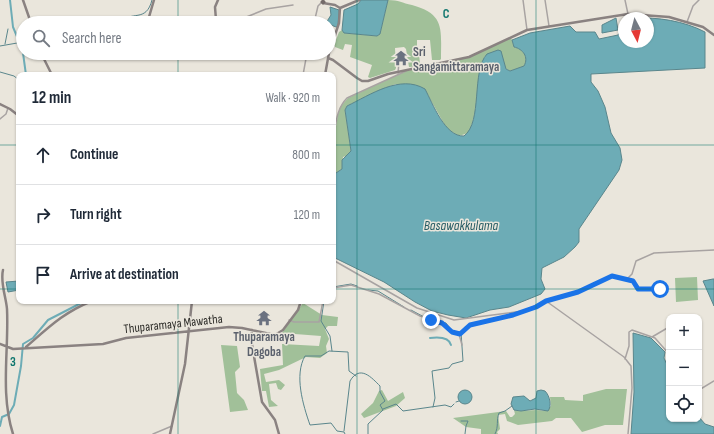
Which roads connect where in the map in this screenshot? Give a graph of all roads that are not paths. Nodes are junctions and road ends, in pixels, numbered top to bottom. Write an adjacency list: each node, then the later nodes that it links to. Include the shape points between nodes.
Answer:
1 (23, 0): 14 (main road)
2 (154, 0): 15 (main road)
3 (218, 0): 16 (main road)
4 (359, 0): 11 (main road)
5 (523, 0): 22 (street)
6 (545, 0): 21 (street)
7 (625, 0): 12 (street)
8 (699, 0): 20 (street, via 693,6)
9 (324, 2): 11 (main road); 18 (street, via 318,6)
10 (293, 5): 17 (street, via 266,9)
11 (340, 8): 23 (main road)
12 (628, 12)
13 (654, 15): 20 (main road)
14 (29, 16)
15 (150, 16)
16 (216, 16)
17 (249, 16)
18 (316, 16)
19 (618, 16): 21 (main road)
20 (687, 22): 24 (main road, via 703,27)
21 (549, 26): 22 (main road)
22 (527, 30): 30 (main road, via 469,57)
23 (336, 32)
24 (714, 35)
25 (44, 60): 31 (main road)
26 (306, 60): 32 (street)
27 (328, 60): 33 (main road)
28 (333, 60): 34 (main road, via 362,81)
29 (399, 62): 34 (street)
30 (406, 71): 34 (main road); 39 (street, via 347,98 343,102)
31 (50, 72)
32 (304, 72)
33 (326, 72)
34 (398, 72)
35 (0, 104): 36 (main road)
36 (8, 107): 37 (main road); 38 (street, via 6,114)
37 (16, 114)
38 (0, 119)
39 (336, 124)
40 (714, 250): 43 (street, via 654,253 643,256 636,260 632,274)
41 (336, 262): 51 (street, via 417,308 445,318 463,320)
42 (3, 270): 62 (main road)
43 (627, 279): 45 (street, via 633,281 638,289); 46 (street, via 608,277 578,292)
44 (336, 288): 56 (street, via 351,285 379,294 420,316 442,323 452,332)
45 (660, 289)
46 (546, 301): 51 (street); 65 (street)
47 (86, 304): 58 (main road, via 56,320)
48 (192, 304): 55 (main road)
49 (300, 304): 52 (main road, Thuparamaya Mawatha)
50 (322, 304): 52 (street, via 319,322)
51 (520, 312): 56 (street, via 470,325)
52 (289, 320): 54 (main road, Thuparamaya Mawatha, via 277,334)
53 (666, 329): 57 (street)
54 (252, 330): 55 (main road, Thuparamaya Mawatha, via 229,327); 72 (main road, via 262,402 276,422)
55 (189, 332): 61 (main road, Thuparamaya Mawatha, via 126,338 103,344); 68 (main road, via 183,377)
56 (459, 334): 60 (street)
57 (652, 337): 64 (street); 65 (street, via 630,330)
58 (33, 342): 61 (main road); 63 (main road)
59 (0, 344): 62 (main road)
60 (462, 345)
61 (36, 347): 63 (main road, Thuparamaya Mawatha)
62 (6, 348): 63 (main road, Thuparamaya Mawatha); 69 (main road, via 7,413)
63 (24, 348)
64 (666, 351)
65 (625, 359): 73 (street, via 630,364 632,388)
66 (714, 380): 67 (street)
67 (702, 388)
68 (172, 426): 70 (street); 71 (main road)
69 (12, 434)
70 (153, 434)
71 (170, 434)
72 (279, 434)
73 (628, 434)

